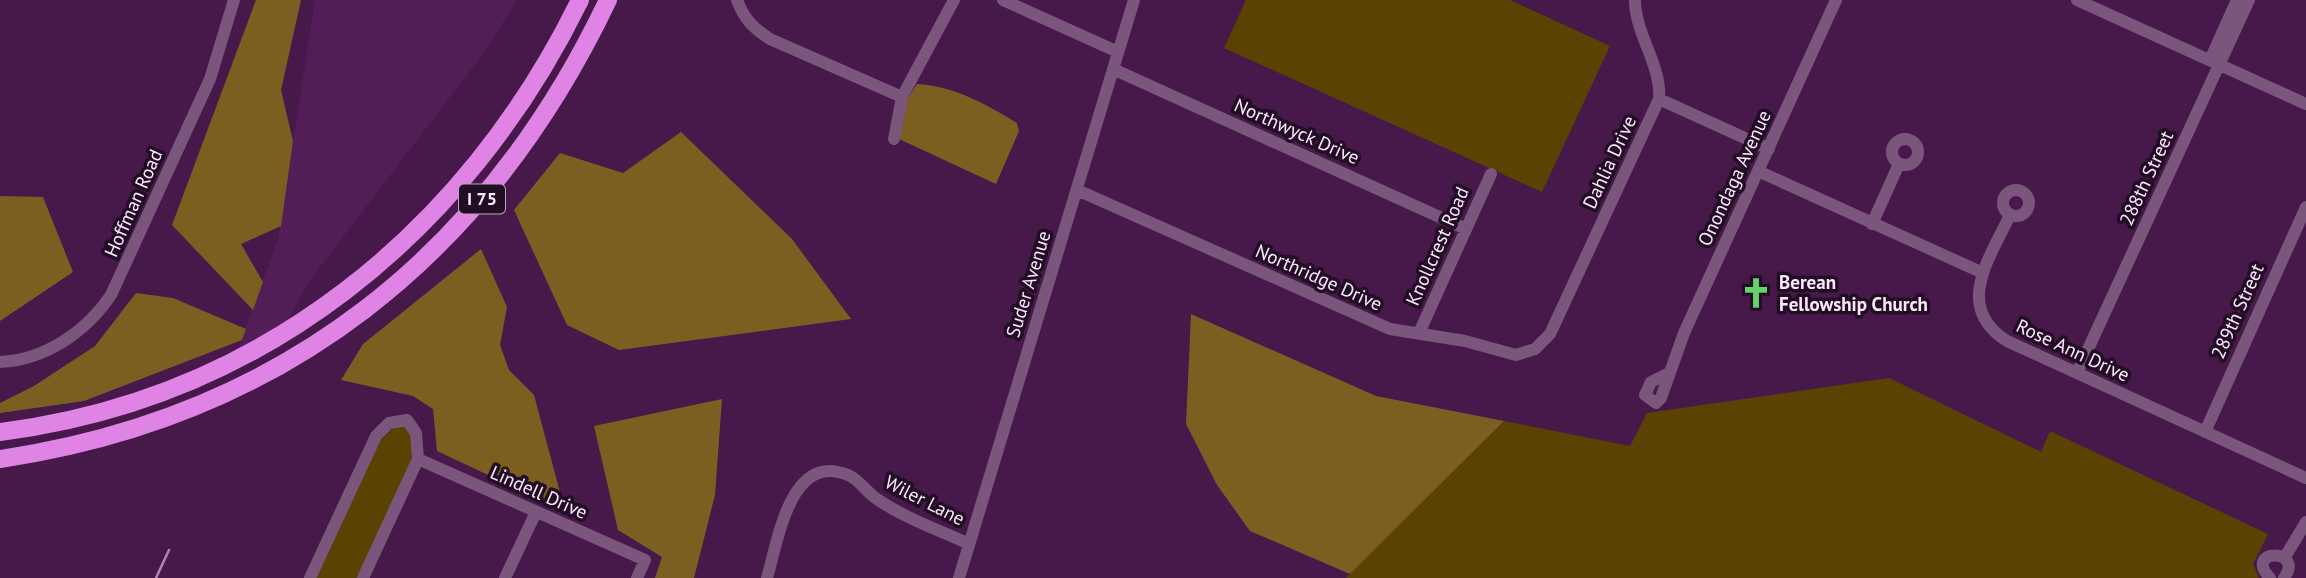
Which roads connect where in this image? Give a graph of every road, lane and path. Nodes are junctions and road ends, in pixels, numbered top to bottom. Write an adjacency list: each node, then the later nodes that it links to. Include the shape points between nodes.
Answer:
1 (234, 0): 33 (street, Hoffman Road, via 210,79 111,295 93,318 65,341 27,359)
2 (580, 0): 36 (highway, I 75, via 540,75 472,172 401,247 323,308 261,347 206,374 76,419)
3 (608, 0): 38 (highway, I 75, via 545,117 475,207 393,287 302,352 190,408 96,440)
4 (737, 0): 17 (street, via 752,27 770,38)
5 (954, 0): 17 (street)
6 (1003, 0): 14 (street)
7 (1134, 0): 14 (street, Suder Avenue)
8 (1635, 0): 18 (street)
9 (1836, 0): 21 (street, Onondaga Avenue)
10 (2077, 0): 13 (street)
11 (2237, 0): 15 (street, 288th Street)
12 (2249, 0): 15 (street, 288th Street)
13 (2100, 5): 15 (street)
14 (1118, 52): 16 (street, Suder Avenue)
15 (2215, 62): 19 (street); 35 (street, 288th Street)
16 (1113, 69): 25 (street, Suder Avenue); 29 (street, Northwyck Drive)
17 (902, 97): 20 (street)
18 (1659, 99): 21 (street); 32 (street, Dahlia Drive)
19 (2306, 104)
20 (894, 139)
21 (1769, 149): 23 (street, Onondaga Avenue)
22 (1899, 164): 28 (street)
23 (1758, 172): 28 (street); 34 (street, Onondaga Avenue)
24 (1491, 174): 29 (street, Knollcrest Road)
25 (1077, 190): 31 (street, Northridge Drive, via 1364,319); 43 (street, Suder Avenue)
26 (2306, 207): 37 (street, 289th Street)
27 (2010, 215): 30 (street)
28 (1872, 224): 30 (street)
29 (1466, 229): 31 (street, Knollcrest Road)
30 (1983, 273): 35 (street, Rose Ann Drive, via 1978,302 1990,330)
31 (1419, 333): 32 (street, Northridge Drive, via 1516,355 1535,349)
32 (1550, 334)
33 (0, 362)
34 (1670, 373)
35 (2077, 373): 37 (street, Rose Ann Drive)
36 (0, 432)
37 (2205, 432): 40 (street, Rose Ann Drive)
38 (0, 458)
39 (418, 459): 41 (street, Lindell Drive); 45 (street, via 416,433 407,420 382,429); 46 (street)
40 (2306, 478)
41 (536, 512): 47 (street); 48 (street, Lindell Drive, via 645,560)
42 (2305, 527): 44 (street)
43 (969, 544): 49 (street, Wiler Lane, via 887,505 849,476 827,472 807,479 792,497); 50 (street, Suder Avenue)
44 (2285, 557): 51 (street, via 2277,554 2266,559 2264,568); 52 (street, via 2290,568)
45 (310, 578)
46 (363, 578)
47 (505, 578)
48 (637, 578)
49 (766, 578)
50 (959, 578)
51 (2270, 578)
52 (2284, 578)

